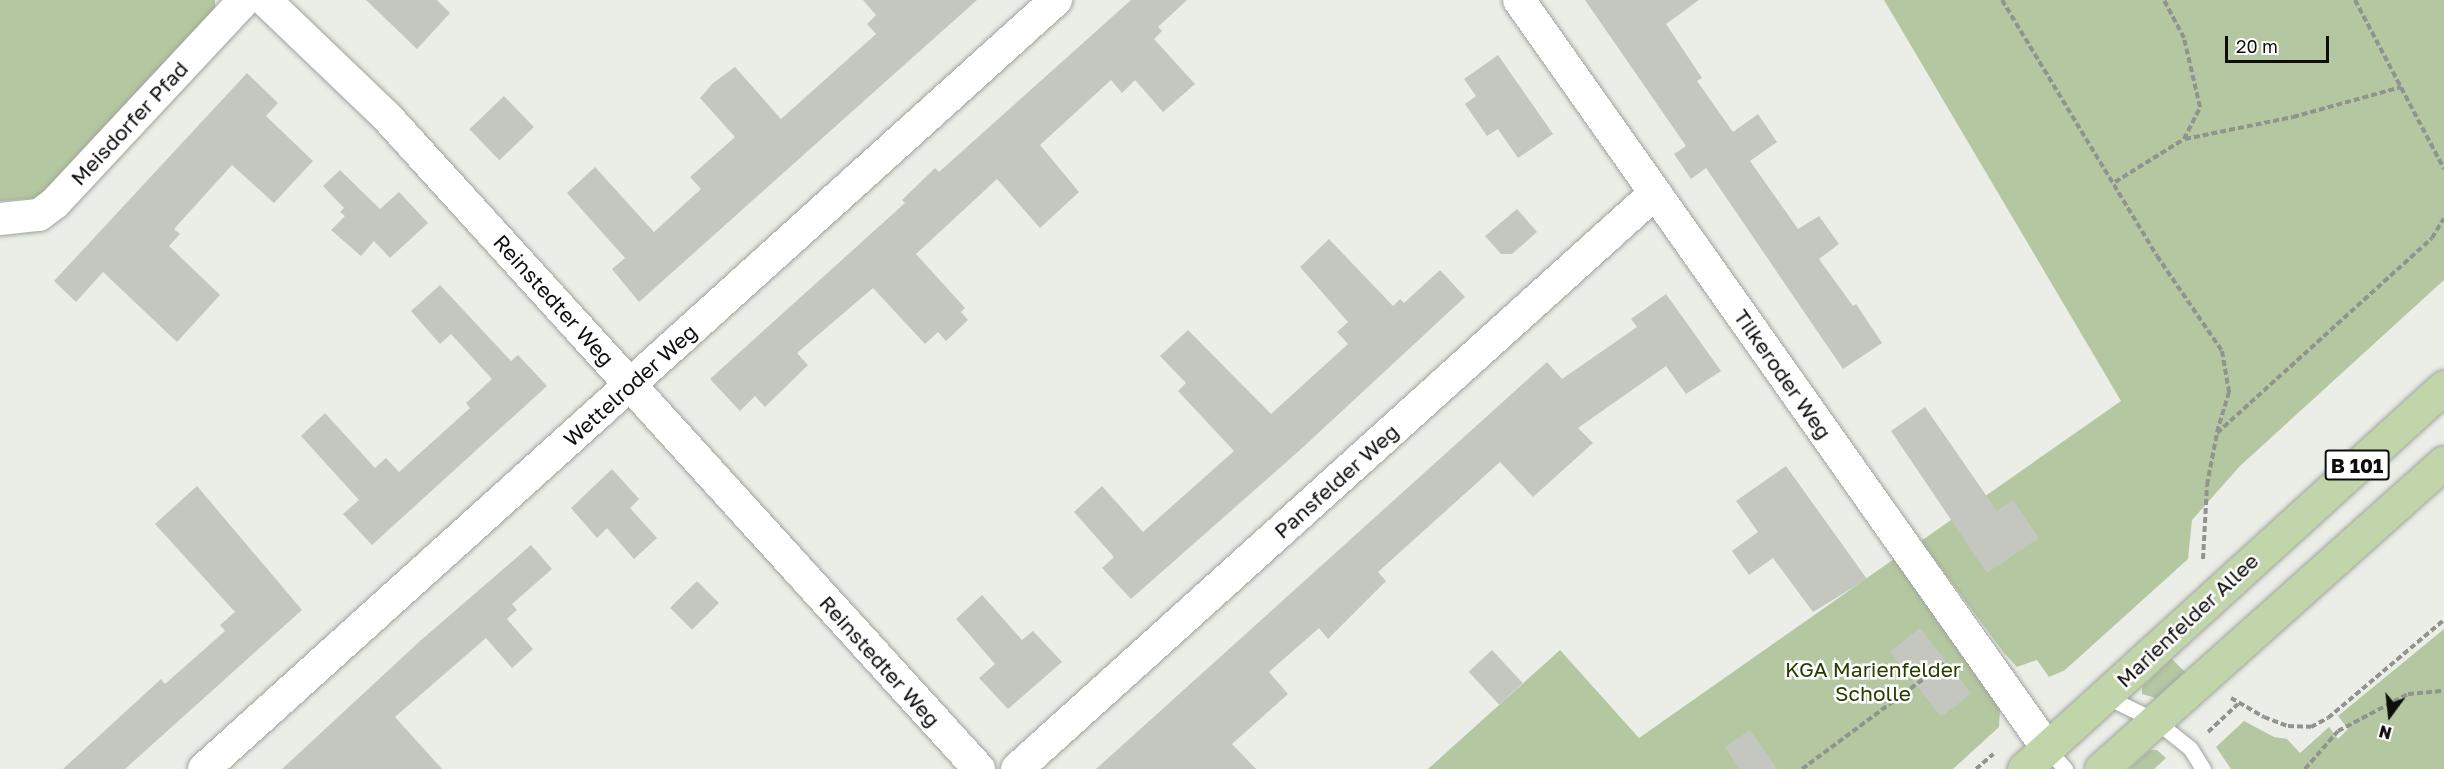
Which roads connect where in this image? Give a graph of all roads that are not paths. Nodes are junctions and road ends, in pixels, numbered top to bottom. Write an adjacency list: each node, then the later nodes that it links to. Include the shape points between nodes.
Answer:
1 (244, 0): 6 (street, Meisdorfer Pfad, via 55,203 39,215)
2 (266, 0): 7 (street, Reinstedter Weg, via 387,117)
3 (1056, 0): 7 (street, Wettelroder Weg)
4 (1519, 0): 5 (street, Tilkeroder Weg)
5 (1654, 194): 12 (street, Tilkeroder Weg, via 1973,642); 15 (street, Pansfelder Weg)
6 (0, 219)
7 (631, 384): 13 (street, Wettelroder Weg); 14 (street, Reinstedter Weg)
8 (2444, 387): 10 (main road, Marienfelder Allee / B 101)
9 (2444, 462): 11 (main road, B 101)
10 (2105, 696): 11 (lane, Marienfelder Allee); 12 (main road, Marienfelder Allee / B 101)
11 (2156, 721): 16 (main road, B 101); 17 (lane, Marienfelder Allee, via 2190,748)
12 (2045, 762)
13 (204, 769)
14 (979, 769)
15 (1017, 769)
16 (2101, 769)
17 (2203, 769)

